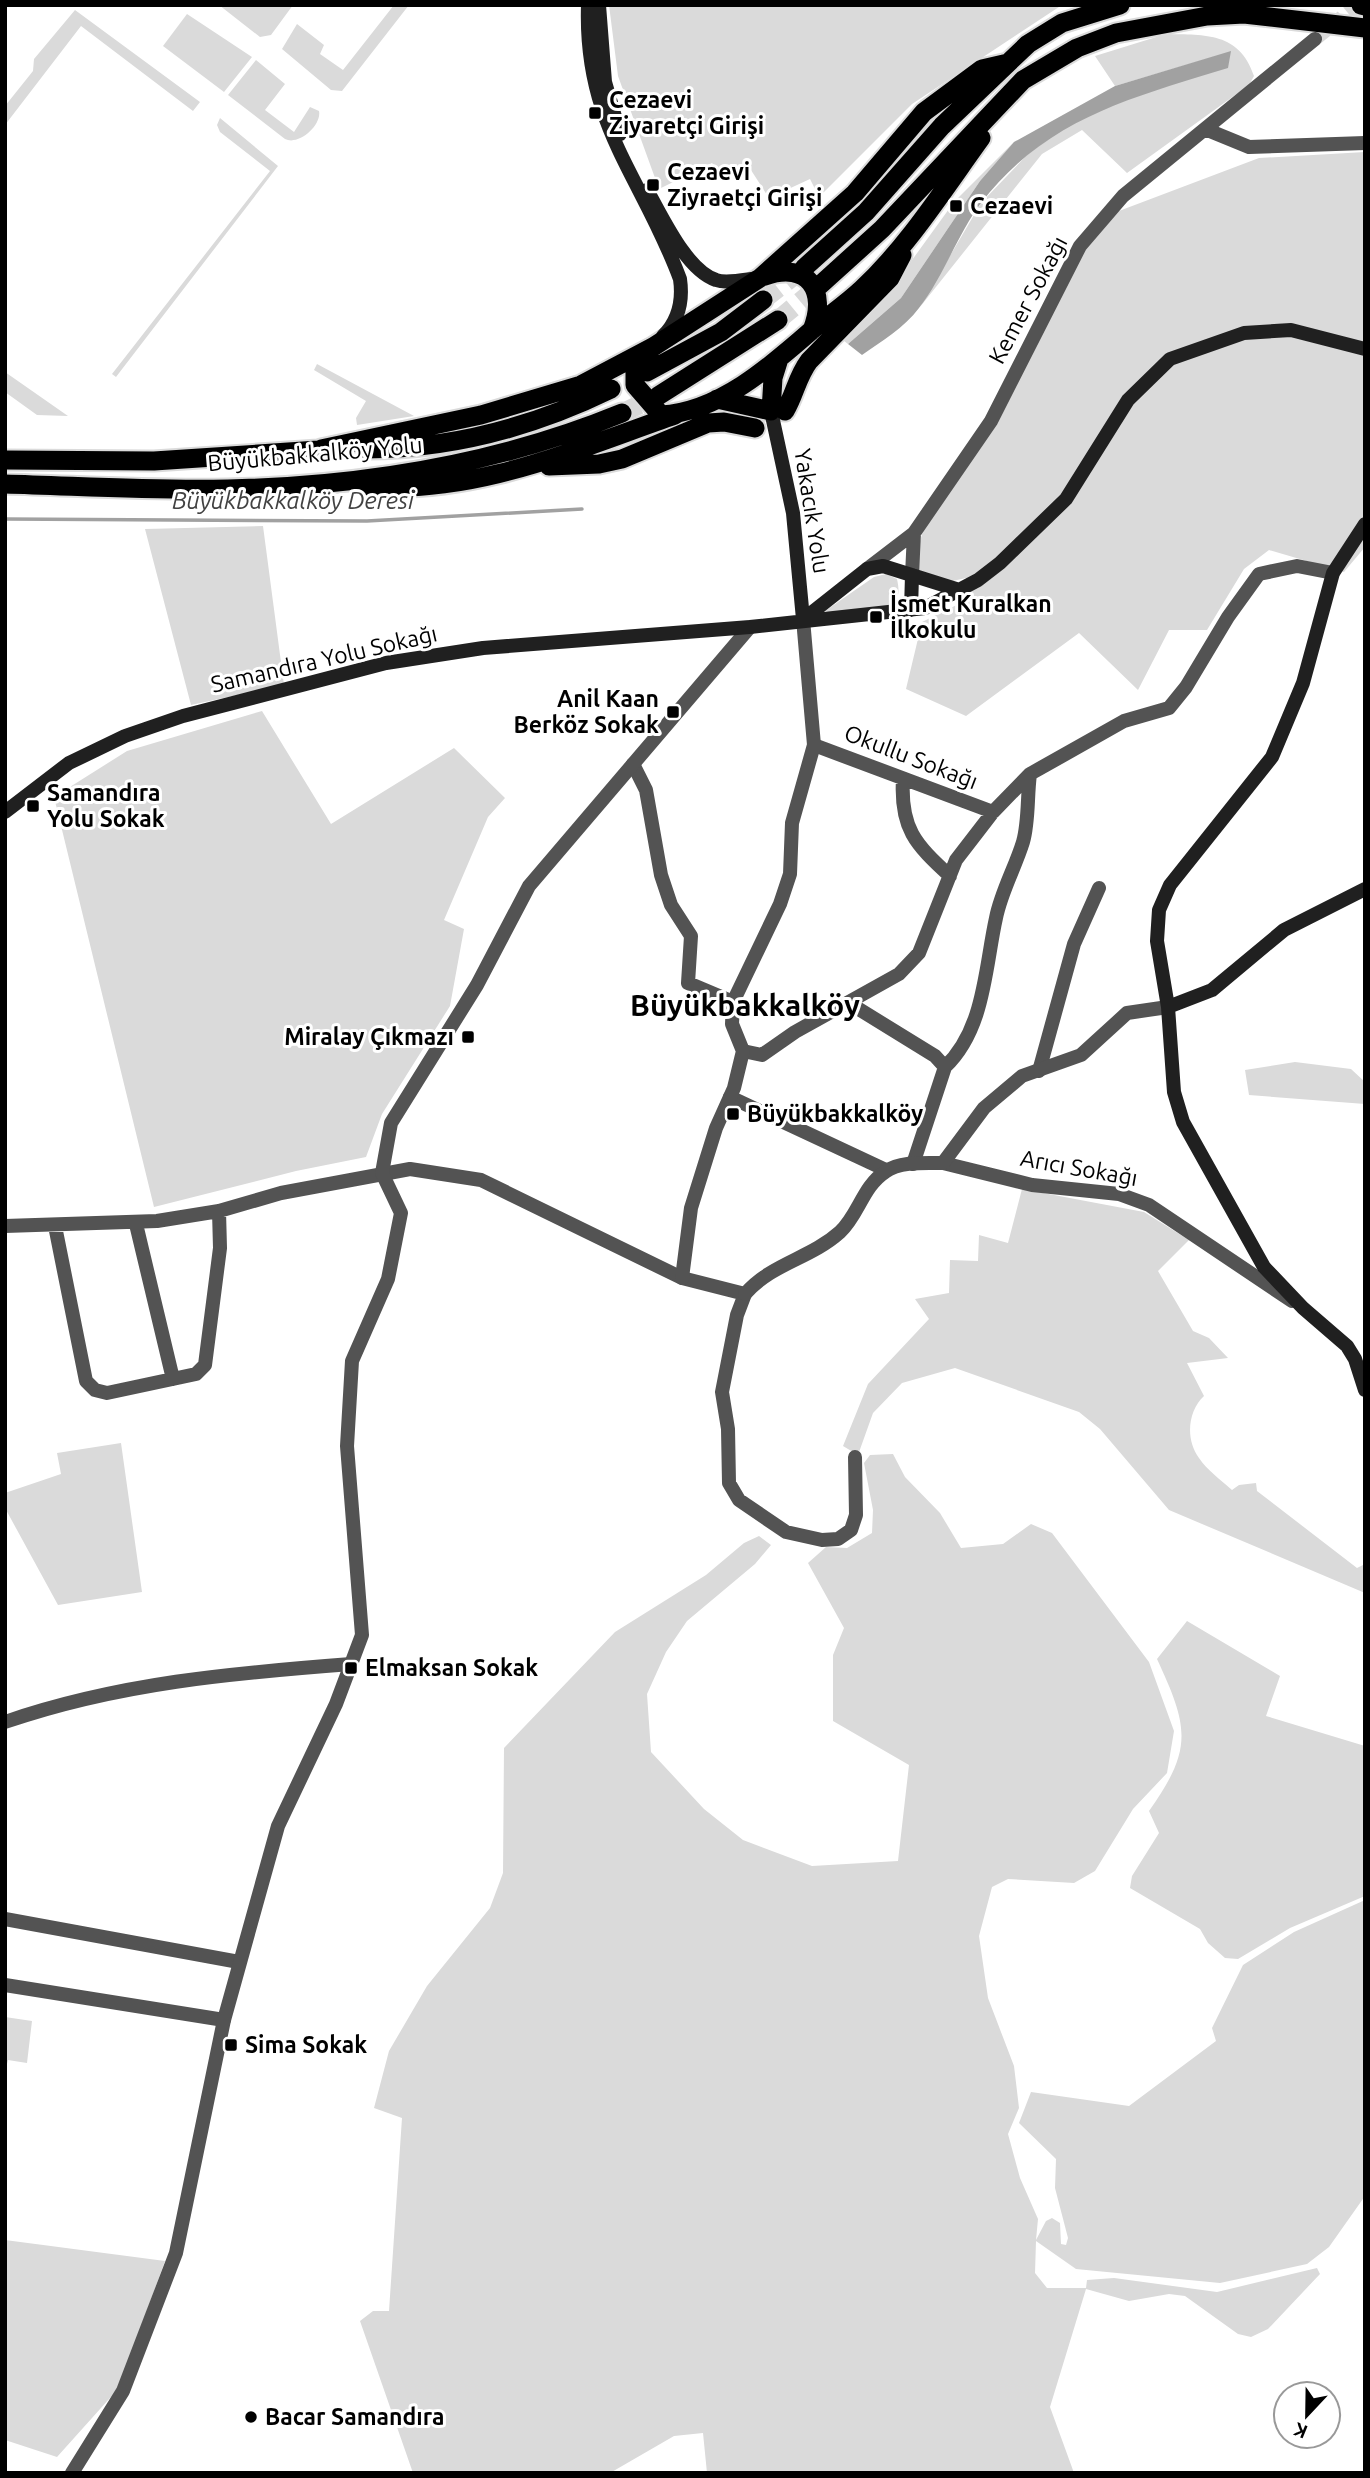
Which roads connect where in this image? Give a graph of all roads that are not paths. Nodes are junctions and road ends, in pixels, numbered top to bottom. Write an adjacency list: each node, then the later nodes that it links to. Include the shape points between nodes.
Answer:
1 (589, 5): 17 (main road, via 590,65 603,117 680,279 678,313)
2 (599, 5): 12 (main road, via 603,68 614,121 678,243 699,270 717,281)
3 (1120, 5): 6 (highway, via 1062,23)
4 (1365, 28): 7 (highway, via 1244,14 1158,23 1077,48)
5 (1315, 38): 8 (street, Kemer Sokağı)
6 (1008, 63): 11 (highway, via 942,126 866,212); 12 (highway, via 982,69 924,112 855,193)
7 (1023, 80): 10 (highway); 13 (highway, via 883,229)
8 (1205, 129): 9 (street, via 1250,147); 34 (street, Kemer Sokağı, via 1122,196 1080,246 991,421)
9 (1365, 143)
10 (906, 239): 16 (highway, via 862,288); 24 (highway, via 902,258 890,278 801,372 793,397)
11 (804, 268)
12 (760, 278): 16 (highway, via 791,271 809,281 819,296); 17 (highway)
13 (819, 286)
14 (763, 300): 20 (highway, via 721,332)
15 (778, 320): 22 (highway)
16 (812, 330): 19 (highway)
17 (653, 347): 26 (highway, via 635,369 635,385 661,415); 28 (highway, via 581,385 481,415)
18 (1365, 349): 38 (main road, Samandıra Yolu Sokağı, via 1291,330 1244,333 1170,359 1128,400 1066,499 1000,563)
19 (778, 362): 23 (highway); 24 (highway, via 773,378)
20 (647, 372)
21 (611, 389): 28 (highway, Büyükbakkalköy Yolu, via 576,406 468,440 407,449)
22 (658, 396)
23 (717, 399): 24 (highway); 26 (highway)
24 (778, 411): 40 (main road, Yakacık Yolu)
25 (622, 413): 31 (highway, Büyükbakkalköy Yolu, via 533,445 443,467)
26 (677, 414): 30 (highway)
27 (755, 428): 30 (highway, via 708,423 622,459)
28 (321, 449): 29 (highway, Büyükbakkalköy Yolu, via 154,461)
29 (5, 460)
30 (531, 467): 31 (highway, via 425,488)
31 (324, 482): 32 (highway, Büyükbakkalköy Yolu, via 228,489)
32 (5, 484)
33 (1365, 524): 36 (main road)
34 (914, 533): 35 (street, Kemer Sokağı); 37 (street)
35 (867, 569): 37 (main road, via 883,566); 40 (main road, Kemer Sokağı)
36 (1333, 573): 44 (street, via 1297,566 1259,574 1169,708 1124,722); 53 (main road, via 1303,683 1272,757 1170,885 1159,910 1157,941)
37 (912, 575): 38 (main road); 39 (main road)
38 (956, 589): 39 (main road, Samandıra Yolu Sokağı, via 925,608)
39 (911, 610): 40 (main road, Samandıra Yolu Sokağı)
40 (803, 619): 41 (main road, Samandıra Yolu Sokağı); 42 (street)
41 (750, 627): 43 (street); 46 (main road, Samandıra Yolu Sokağı, via 483,648 386,663 183,716 125,736 69,763)
42 (814, 745): 45 (street, Okullu Sokağı); 51 (street, via 792,823 790,874)
43 (633, 764): 51 (street, via 646,790 671,905 691,936 688,983); 61 (street, via 529,886 477,985 391,1123)
44 (1030, 774): 47 (street); 55 (street, via 1025,834 996,914 982,995 955,1056)
45 (903, 779): 47 (street, Okullu Sokağı); 48 (street, via 901,803 906,825 920,848)
46 (5, 812)
47 (993, 812): 48 (street, via 956,860)
48 (950, 876): 52 (street, via 919,953 899,974)
49 (1099, 888): 56 (street, via 1074,944)
50 (1365, 889): 53 (main road, via 1284,930 1212,990)
51 (733, 1002): 54 (street, via 732,1024)
52 (849, 1003): 54 (street, via 762,1055); 55 (street, via 935,1056)
53 (1168, 1007): 56 (street, via 1127,1013 1081,1055); 68 (main road, via 1174,1092 1183,1122 1264,1267)
54 (743, 1051): 57 (street)
55 (945, 1067): 59 (street)
56 (1039, 1071): 58 (street, via 1023,1076 984,1108)
57 (730, 1097): 60 (street); 66 (street, via 691,1208)
58 (943, 1163): 59 (street, Arıcı Sokağı); 68 (street, Arıcı Sokağı, via 1032,1185 1119,1194 1149,1205)
59 (913, 1164): 60 (street, Arıcı Sokağı)
60 (886, 1170): 67 (street, via 867,1190 841,1232 805,1256 760,1276)
61 (382, 1173): 62 (street); 66 (street, via 410,1170 481,1180); 72 (street, via 401,1213 388,1279 352,1361 347,1446 362,1635)
62 (219, 1211): 63 (street); 69 (street, via 220,1248 207,1360 196,1374)
63 (136, 1224): 65 (street); 69 (street)
64 (5, 1226): 65 (street)
65 (55, 1226): 69 (street, via 86,1381 107,1393)
66 (682, 1278): 67 (street)
67 (745, 1294): 71 (street, via 722,1392 729,1483 748,1509 786,1532 838,1539 851,1530 856,1515)
68 (1303, 1308): 70 (main road, via 1347,1346)
69 (173, 1379)
70 (1365, 1390)
71 (855, 1457)
72 (351, 1664): 73 (street, via 143,1685); 75 (street, via 278,1826)
73 (5, 1722)
74 (5, 1919): 75 (street)
75 (239, 1962): 77 (street)
76 (5, 1985): 77 (street)
77 (225, 2020): 78 (street, via 176,2253 123,2391)
78 (72, 2473)

